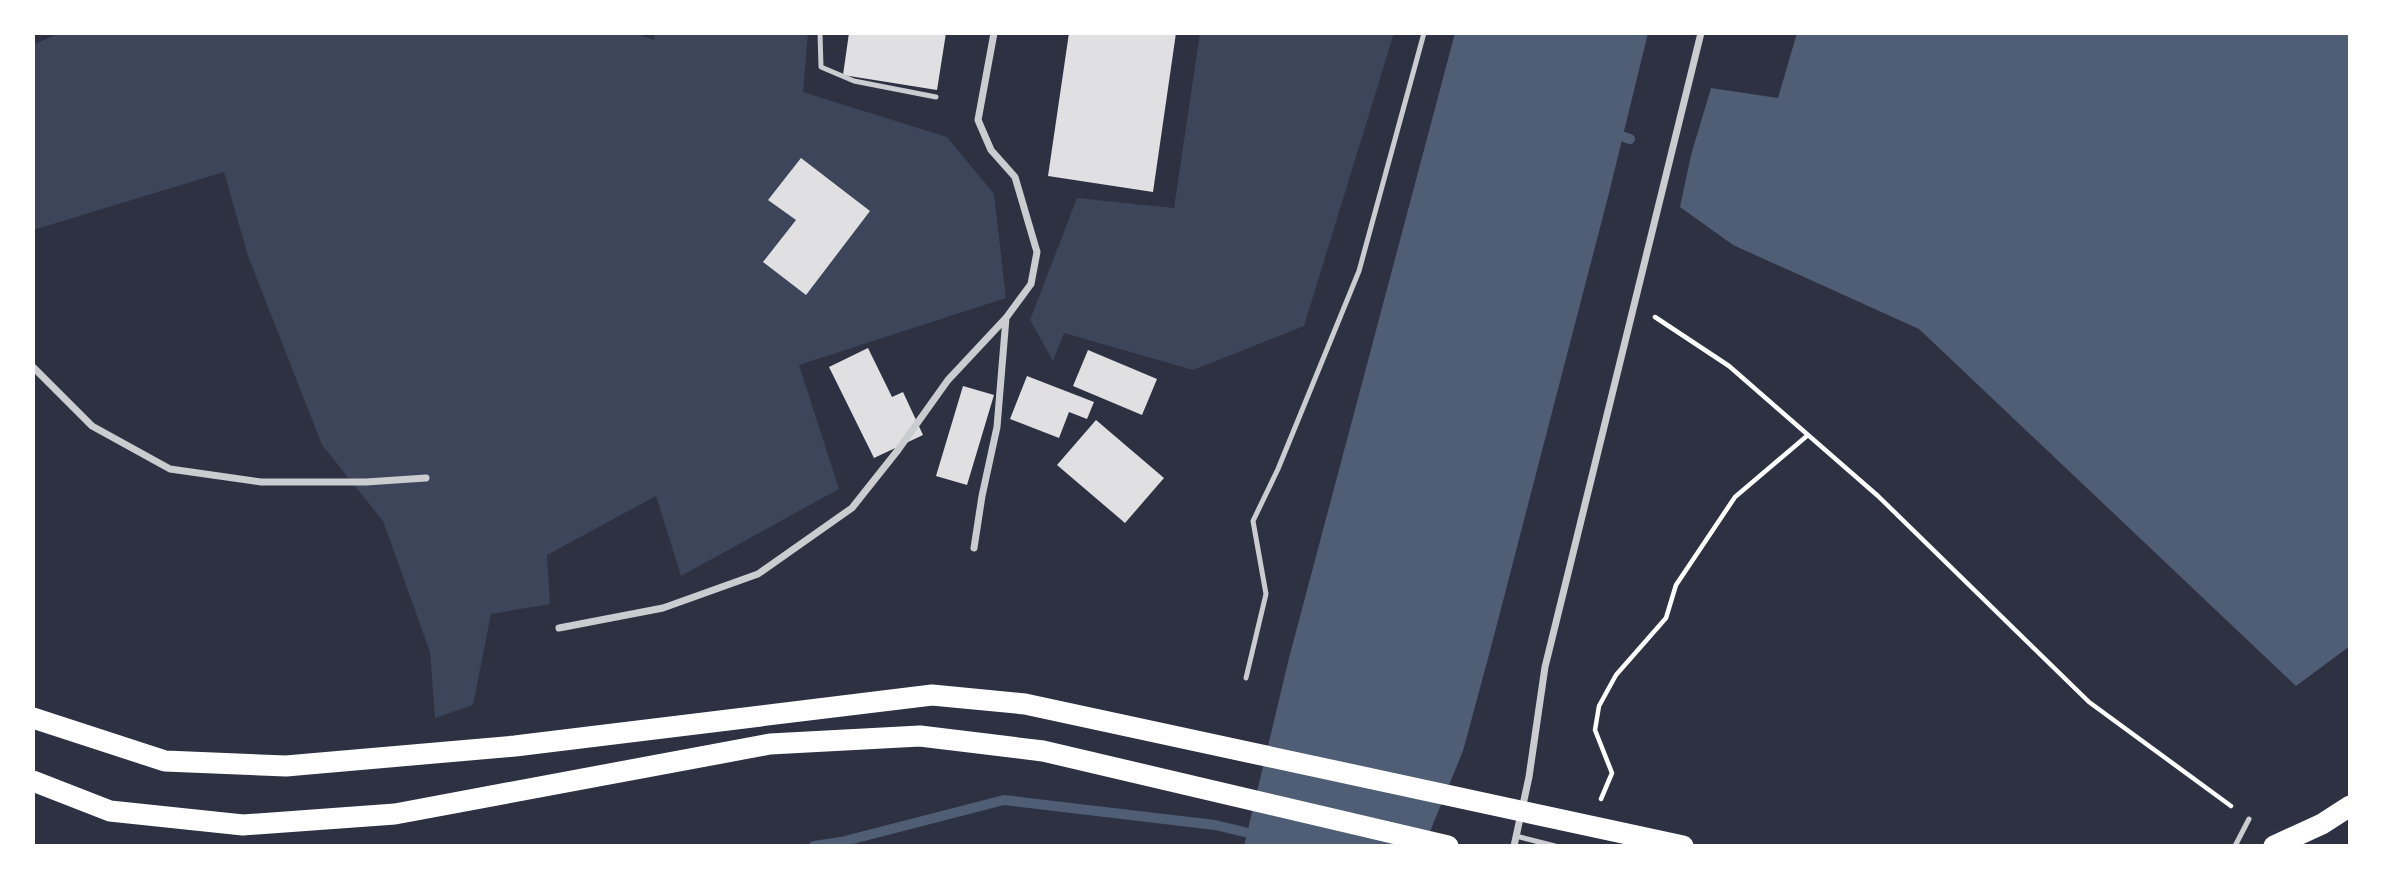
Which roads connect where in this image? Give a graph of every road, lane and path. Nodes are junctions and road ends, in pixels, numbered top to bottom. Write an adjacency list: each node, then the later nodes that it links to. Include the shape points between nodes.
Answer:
1 (820, 33): 5 (lane, via 821,67 854,81)
2 (994, 33): 7 (street, via 978,120 991,150 1015,177 1037,252 1031,284)
3 (1424, 33): 13 (lane, via 1359,271 1253,522 1266,594)
4 (1701, 33): 6 (street)
5 (936, 97)
6 (1636, 304): 9 (path, via 1730,366); 19 (street, via 1545,667)
7 (1006, 318): 11 (street, via 997,427); 12 (street, via 948,380 852,508 758,574 663,608)
8 (33, 367): 10 (street, via 92,426 170,469 261,482)
9 (1808, 435): 17 (path, via 1735,497 1676,586 1666,618 1616,676 1599,705 1595,730 1612,774); 18 (path, via 1878,496 2089,702)
10 (426, 478)
11 (974, 548)
12 (559, 628)
13 (1246, 678)
14 (33, 718): 23 (highway, via 165,761 286,766 515,746 932,695 1025,704)
15 (33, 781): 20 (highway, via 110,811 243,825 395,814 770,744 920,736 1043,751)
16 (2350, 806): 25 (highway)
17 (1597, 810)
18 (2249, 819): 24 (lane)
19 (1516, 836): 21 (street); 22 (lane)
20 (1448, 846)
21 (1514, 846)
22 (1555, 846)
23 (1683, 846)
24 (2235, 846)
25 (2274, 846)

